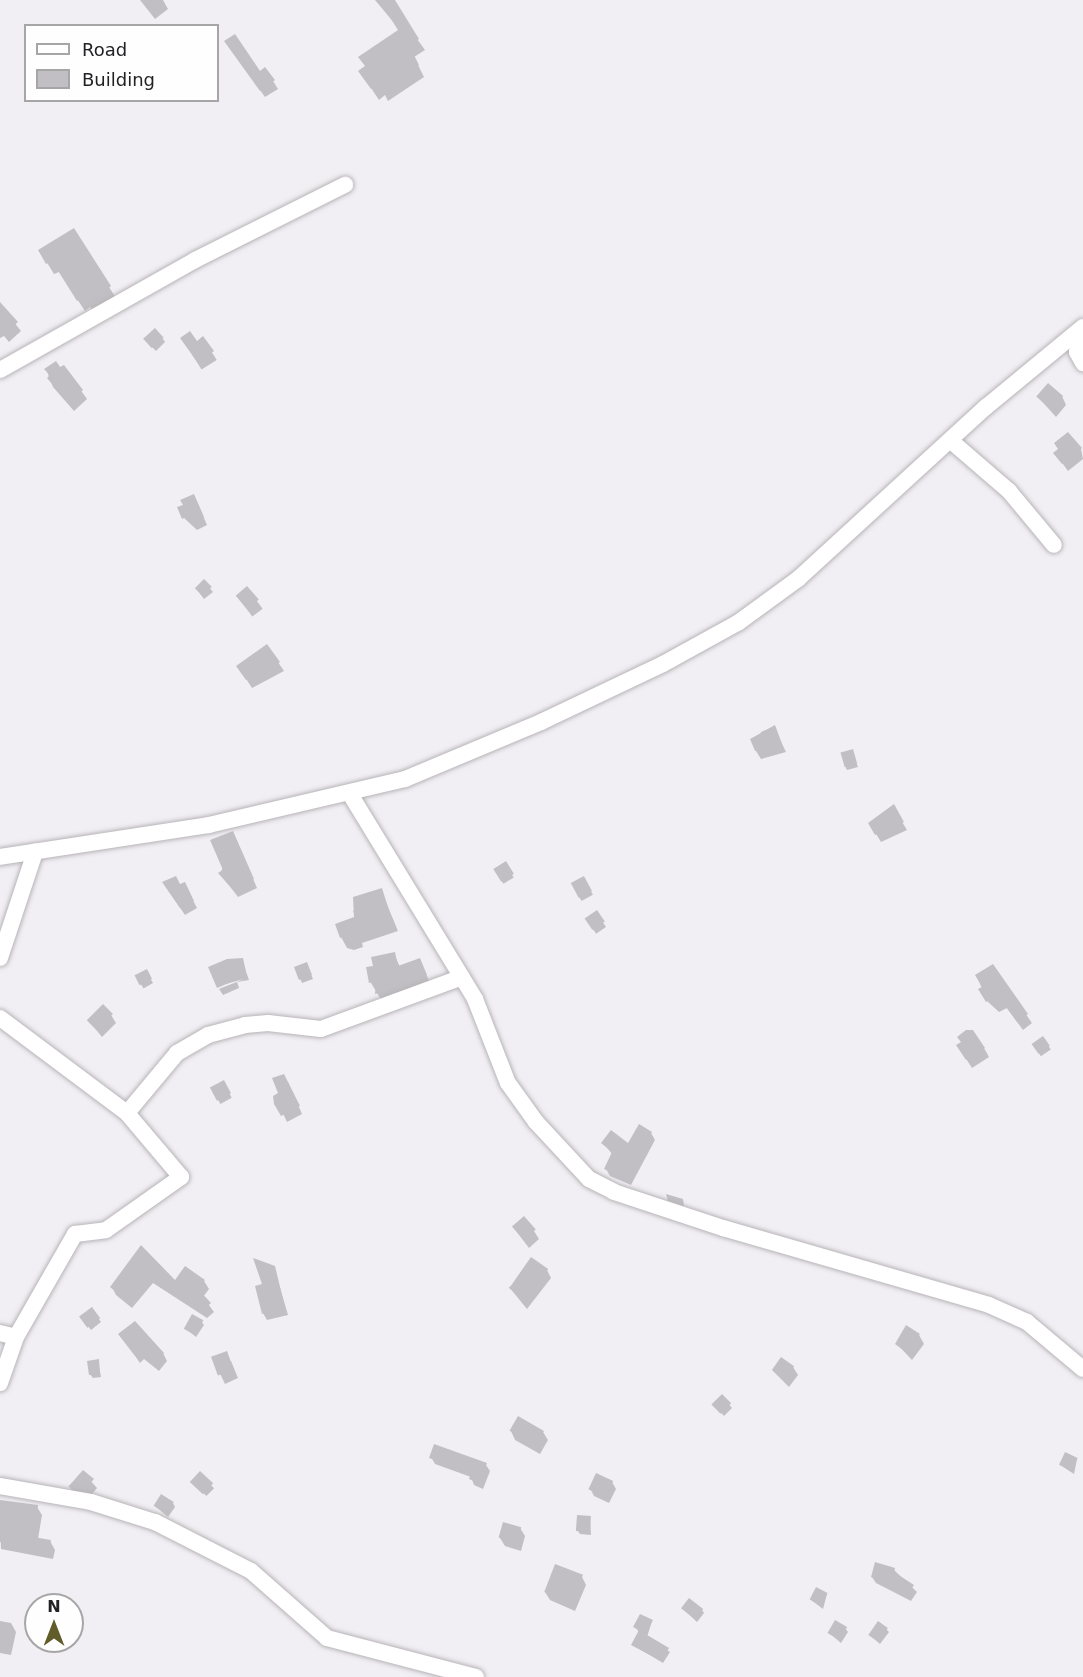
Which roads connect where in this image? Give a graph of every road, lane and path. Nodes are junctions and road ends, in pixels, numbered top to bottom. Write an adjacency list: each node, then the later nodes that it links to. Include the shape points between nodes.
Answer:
1 (345, 185): 5 (street, via 195,260)
2 (1083, 327): 6 (street)
3 (1083, 336): 4 (street, via 1077,352)
4 (1083, 363)
5 (0, 370)
6 (951, 441): 7 (street, via 1009,491); 8 (street, via 798,579 730,627 541,722 405,779)
7 (1054, 545)
8 (350, 794): 9 (street, via 209,825); 12 (street)
9 (35, 852): 10 (street); 11 (street)
10 (0, 857)
11 (0, 958)
12 (462, 977): 14 (street, via 321,1029 268,1023 208,1035 177,1053); 16 (street, via 485,1021 508,1083 536,1122 594,1182 623,1196 781,1246 989,1305 1027,1322)
13 (0, 1018): 14 (street)
14 (127, 1113): 15 (street, via 181,1177 106,1230 75,1234)
15 (8, 1335): 17 (street)
16 (1083, 1369)
17 (0, 1383)
18 (0, 1486): 19 (street, via 102,1505 155,1522 251,1571 327,1638)
19 (476, 1677)

